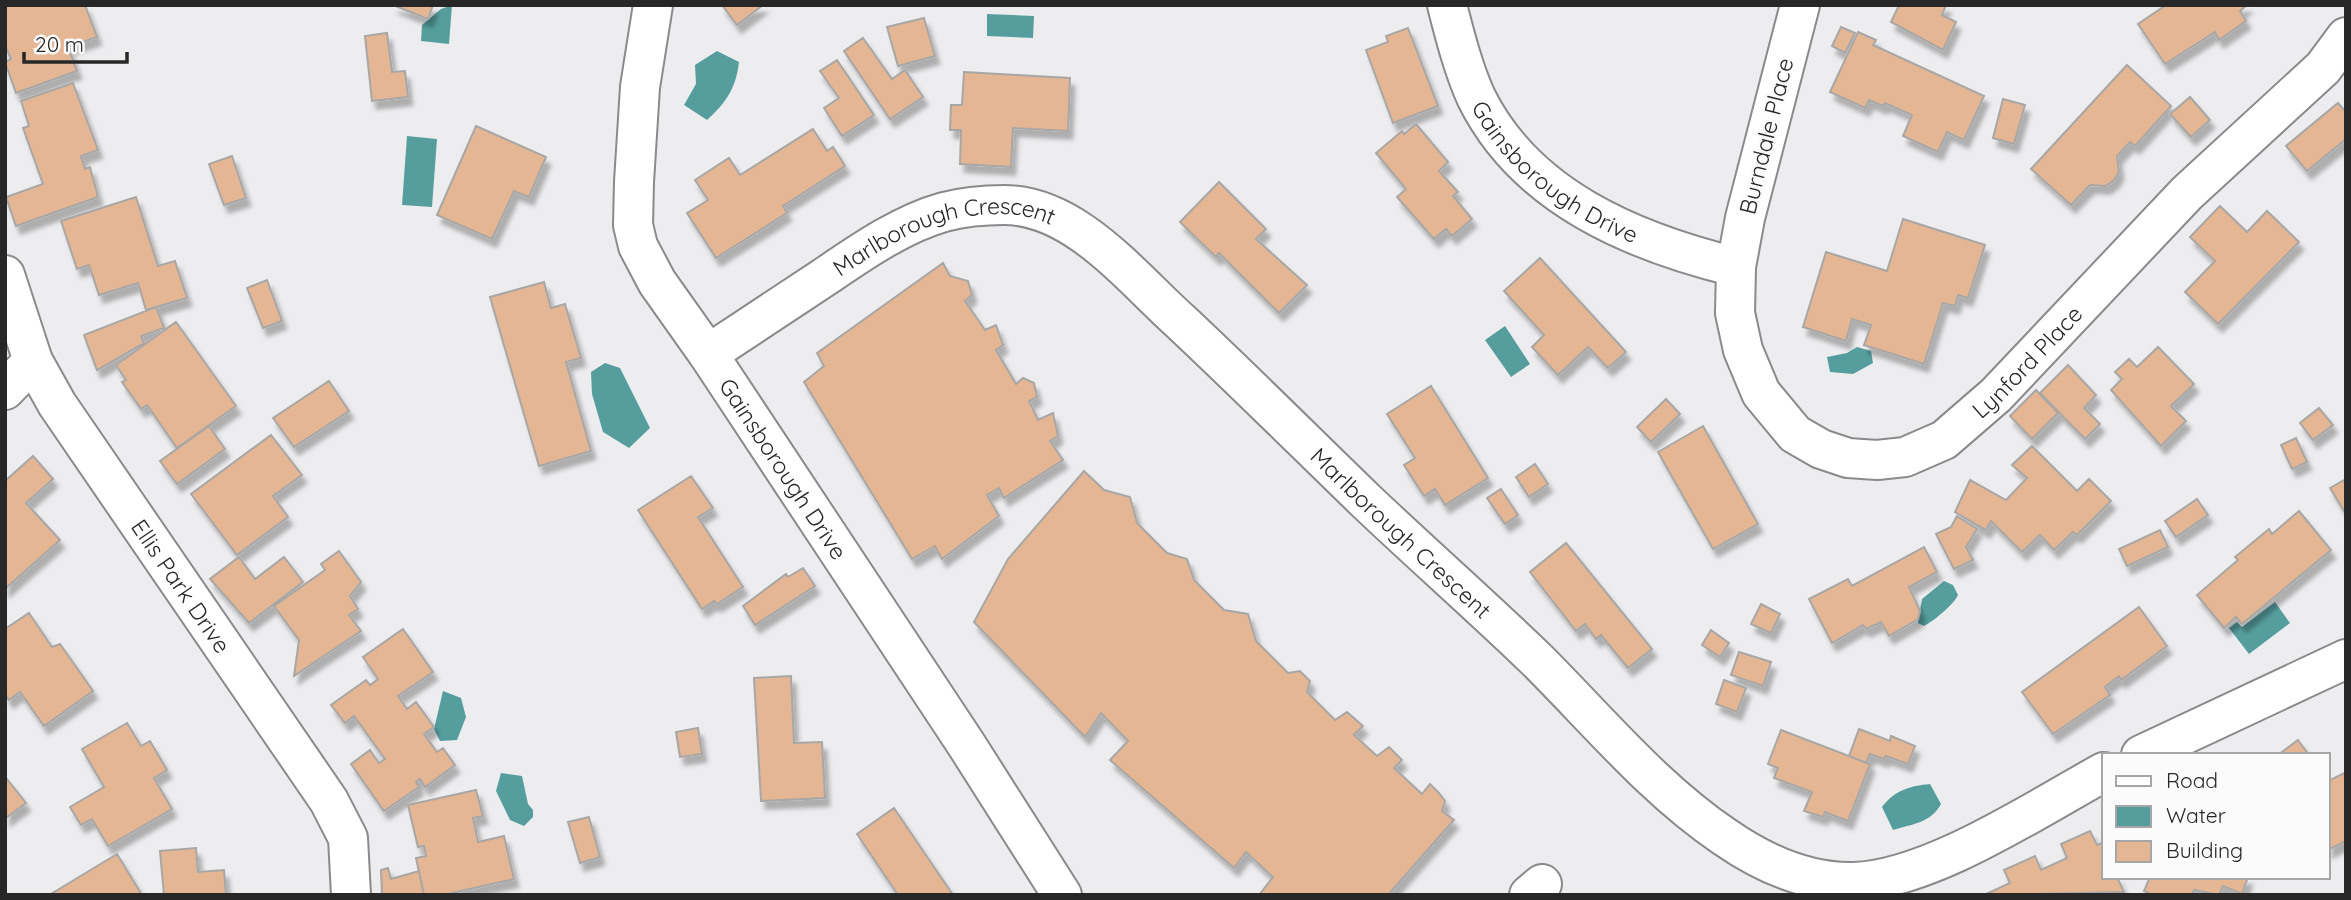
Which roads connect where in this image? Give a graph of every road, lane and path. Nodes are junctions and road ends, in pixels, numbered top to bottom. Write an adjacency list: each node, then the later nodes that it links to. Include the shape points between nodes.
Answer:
1 (653, 5): 7 (street, Gainsborough Drive, via 640,87 633,225 638,246 657,282)
2 (1447, 5): 5 (street, Gainsborough Drive, via 1476,97 1533,174 1562,197 1658,244)
3 (1800, 5): 5 (street, Burndale Place)
4 (2346, 37): 5 (street, Lynford Place, via 2323,68 2187,193 1996,395 1944,440 1905,457 1848,458 1795,434 1761,393 1743,350 1735,313)
5 (1736, 267)
6 (5, 275): 8 (street, Ellis Park Drive)
7 (708, 354): 12 (street, Marlborough Crescent, via 904,228 943,212 979,206 1010,205 1046,212 1106,254 1220,358 1663,788 1721,834 1776,866 1810,880 1891,878 1935,863); 14 (street, Gainsborough Drive)
8 (33, 361): 9 (street); 13 (street, Ellis Park Drive, via 92,457 330,801 348,838)
9 (5, 390)
10 (2346, 659): 11 (street)
11 (2145, 753)
12 (2102, 773)
13 (351, 895)
14 (1062, 895)

